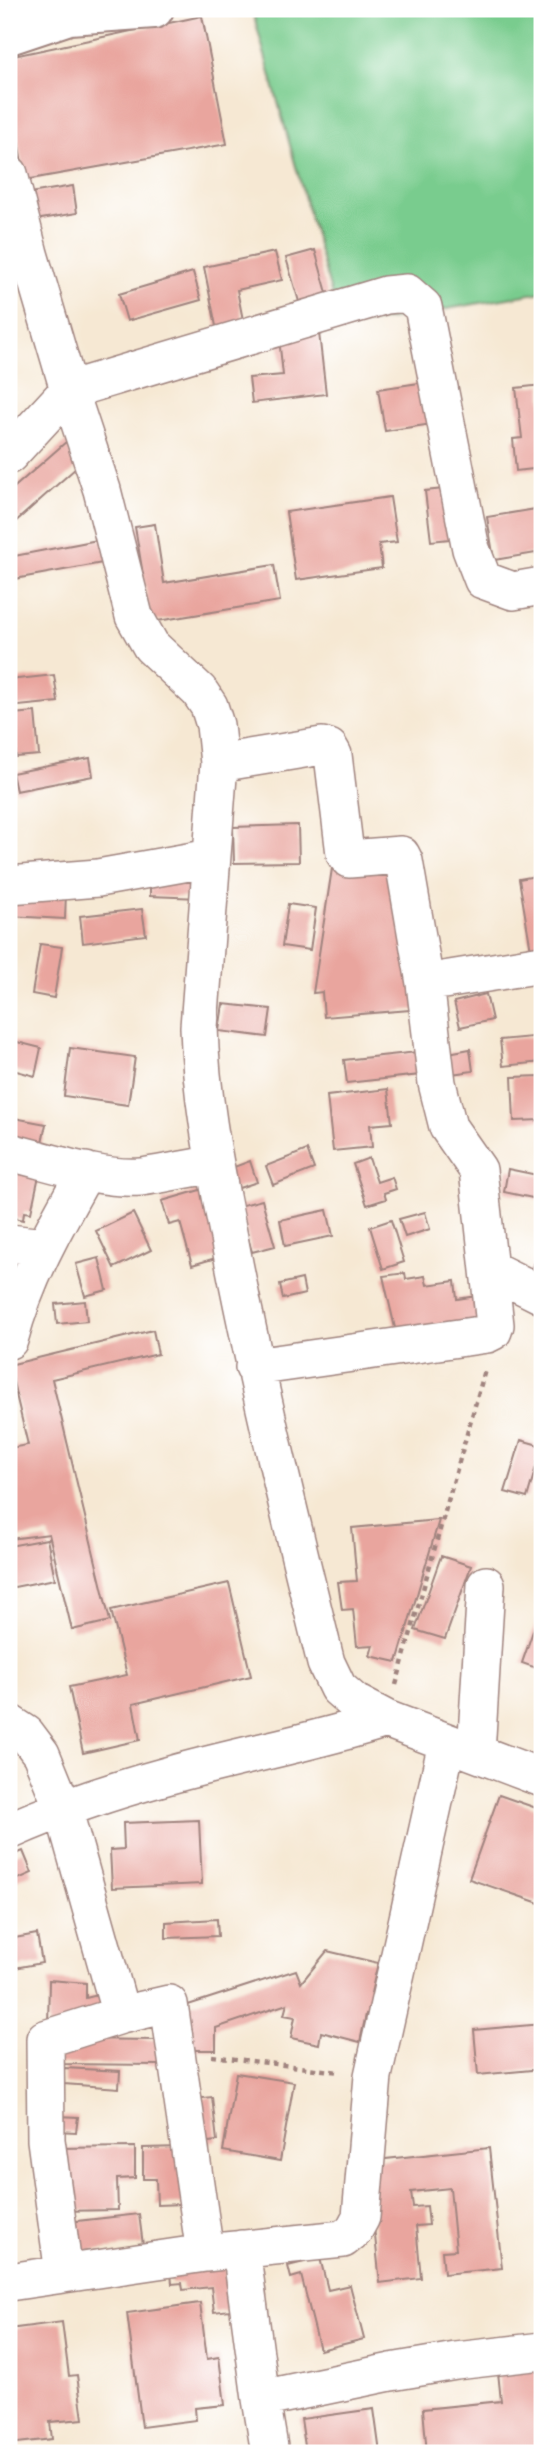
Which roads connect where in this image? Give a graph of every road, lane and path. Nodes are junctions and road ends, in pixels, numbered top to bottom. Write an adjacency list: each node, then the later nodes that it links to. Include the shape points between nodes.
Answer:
1 (148, 9): 2 (street)
2 (67, 12): 3 (street)
3 (9, 35)
4 (9, 174): 5 (street)
5 (69, 390): 6 (street); 7 (street, via 386,295 407,293 422,307 471,550 483,580 513,591); 8 (street, via 102,490 134,616 151,646 209,706)
6 (9, 455)
7 (542, 586)
8 (219, 763): 9 (street); 12 (street, via 329,748 345,854 349,859 401,855 404,861)
9 (211, 858): 10 (street, via 99,878); 14 (street, via 199,1027)
10 (9, 885)
11 (542, 964): 12 (street)
12 (425, 983): 17 (street, via 447,1128 478,1170)
13 (9, 1152): 15 (street)
14 (215, 1164): 15 (street, via 140,1177); 21 (street)
15 (86, 1171): 16 (street)
16 (26, 1245): 20 (street, via 24,1290)
17 (490, 1269): 18 (street); 19 (street)
18 (542, 1296)
19 (493, 1331): 21 (street); 23 (path, via 484,1380)
20 (9, 1340)
21 (254, 1367): 23 (street, via 326,1663 338,1688)
22 (486, 1585): 25 (street)
23 (386, 1719): 25 (street); 27 (street)
24 (9, 1723): 27 (street, via 26,1734 41,1754)
25 (461, 1748): 26 (street); 31 (street)
26 (542, 1779)
27 (63, 1808): 28 (street); 29 (street)
28 (9, 1831)
29 (121, 2015): 30 (street, via 169,2004); 36 (street, via 45,2039 46,2140)
30 (177, 2052): 31 (path); 35 (street)
31 (373, 2076): 34 (street, via 361,2217 354,2230 343,2239)
32 (541, 2142): 33 (path)
33 (542, 2162)
34 (241, 2249): 35 (street); 39 (street)
35 (205, 2253): 36 (street)
36 (64, 2274): 37 (street)
37 (9, 2282)
38 (542, 2351): 39 (street, via 391,2372)
39 (261, 2399): 40 (street)
40 (270, 2453)

